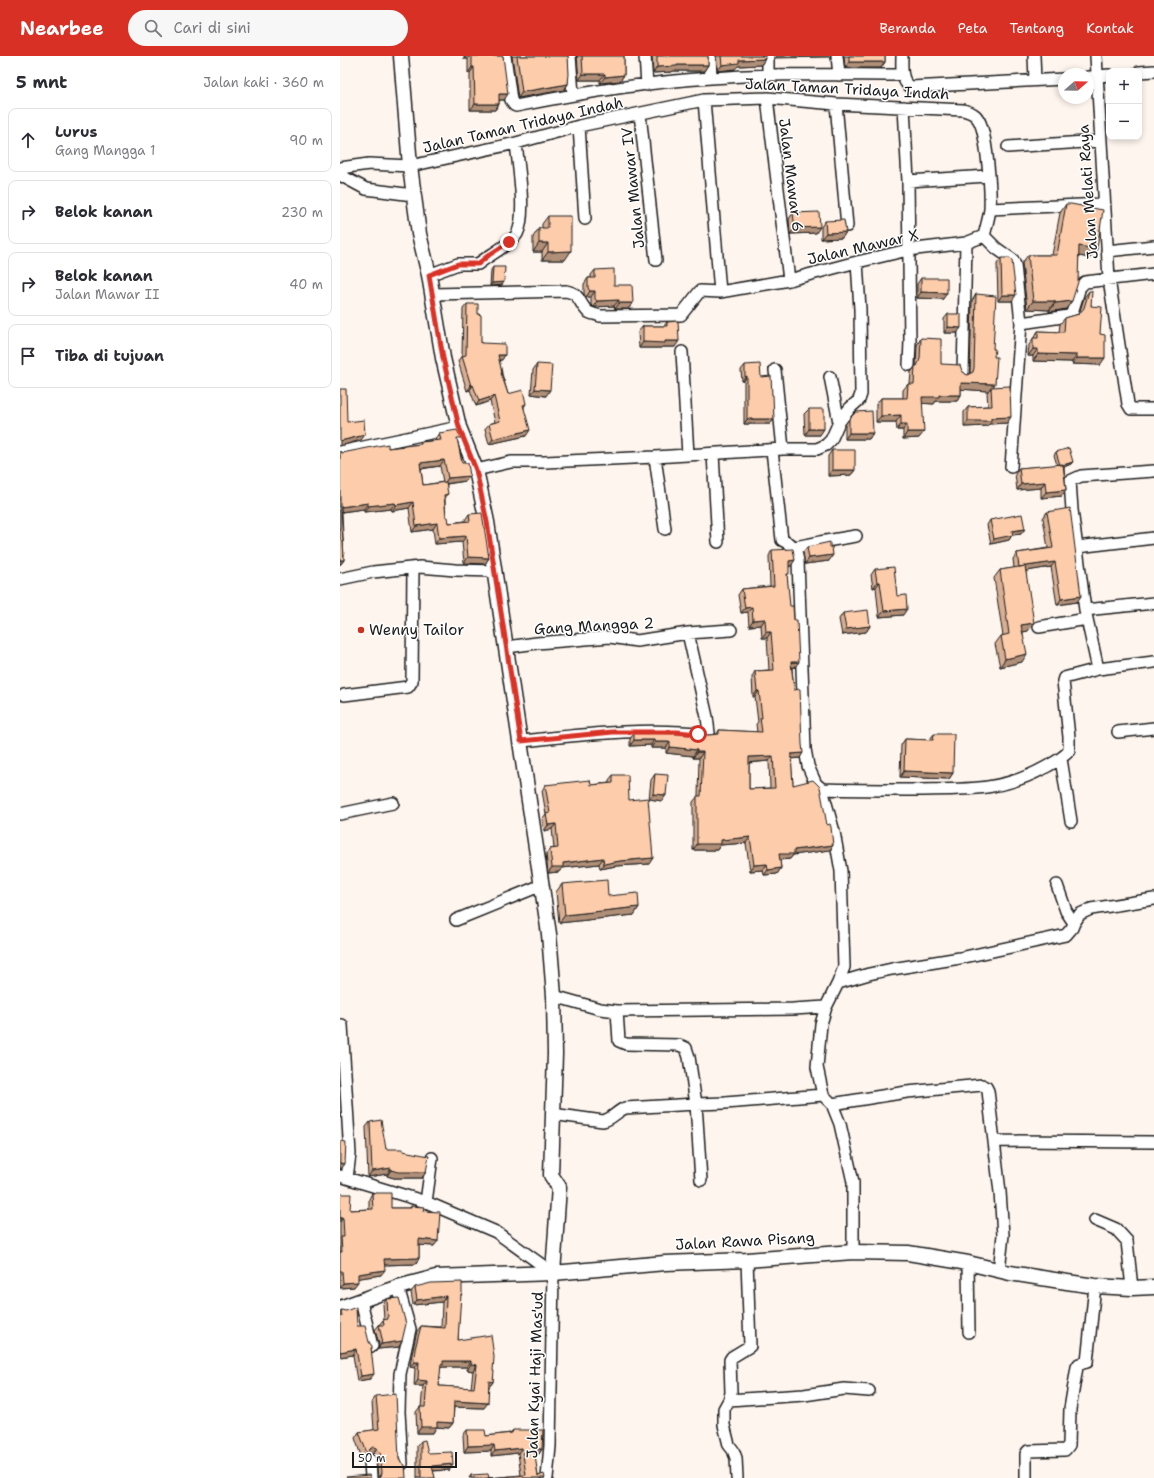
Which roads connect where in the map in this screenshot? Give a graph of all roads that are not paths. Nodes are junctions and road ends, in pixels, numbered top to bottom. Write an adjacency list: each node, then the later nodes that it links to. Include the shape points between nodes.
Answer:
1 (402, 56): 34 (street)
2 (505, 56): 24 (street, via 510,96 514,105)
3 (570, 56): 24 (street)
4 (645, 56): 22 (street)
5 (710, 56): 19 (street)
6 (768, 56): 14 (street)
7 (838, 56): 15 (street)
8 (902, 56): 16 (street)
9 (1034, 56): 21 (street)
10 (1096, 56): 11 (street, Jalan Melati Raya)
11 (1094, 68)
12 (1154, 71): 13 (street)
13 (1142, 72)
14 (768, 75): 15 (street); 19 (street)
15 (838, 75): 16 (street)
16 (903, 75): 21 (street, via 905,82 911,86)
17 (1106, 75): 18 (street)
18 (1094, 77)
19 (711, 78): 22 (street)
20 (1058, 79): 21 (street)
21 (1035, 80)
22 (647, 85): 24 (street)
23 (1094, 93): 31 (street, Jalan Melati Raya)
24 (573, 94)
25 (766, 98): 26 (street, Jalan Taman Tridaya Indah); 27 (street, Jalan Taman Tridaya Indah); 54 (street, Jalan Mawar 6)
26 (704, 100): 29 (street, Jalan Taman Tridaya Indah); 55 (street)
27 (836, 104): 28 (street, Jalan Taman Tridaya Indah); 43 (street)
28 (904, 107): 37 (street, Jalan Taman Tridaya Indah, via 963,110 972,113 983,128); 38 (street)
29 (640, 114): 30 (street, Jalan Taman Tridaya Indah); 49 (street, Jalan Mawar IV)
30 (579, 126): 32 (street, Jalan Taman Tridaya Indah); 42 (street)
31 (1100, 141): 33 (street); 40 (street, Jalan Melati Raya)
32 (516, 143): 34 (street, Jalan Taman Tridaya Indah); 52 (street, via 522,213 517,234 478,264 458,264)
33 (1008, 147)
34 (410, 166): 35 (street, Jalan Taman Tridaya Indah, via 369,164); 39 (street)
35 (340, 168)
36 (340, 175): 39 (street, via 366,190)
37 (988, 176): 38 (street); 41 (street, Jalan Taman Tridaya Indah)
38 (908, 181): 47 (street)
39 (413, 195): 52 (street)
40 (1104, 204): 41 (street); 48 (street, Jalan Melati Raya)
41 (990, 209): 44 (street)
42 (585, 219)
43 (847, 226)
44 (984, 236): 45 (street, Jalan Mawar X); 57 (street, via 1013,260)
45 (966, 243): 47 (street, Jalan Mawar X); 61 (street)
46 (1154, 246): 48 (street)
47 (908, 250): 50 (street, Jalan Mawar X); 59 (street)
48 (1107, 251): 53 (street, Jalan Melati Raya)
49 (656, 260)
50 (857, 262): 54 (street, Jalan Mawar X); 64 (street, via 862,394)
51 (1154, 274): 53 (street)
52 (429, 275): 56 (street)
53 (1109, 278): 57 (street, via 1082,284 1069,316); 63 (street, Jalan Melati Raya, via 1128,404 1131,409)
54 (789, 280): 55 (street, Jalan Mawar X)
55 (720, 292): 56 (street, Jalan Mawar X, via 700,291 681,315 622,316 600,316 589,312 578,295 566,291)
56 (432, 294): 65 (street)
57 (1021, 323): 71 (street)
58 (682, 352): 69 (street)
59 (909, 365)
60 (775, 370): 66 (street)
61 (963, 374)
62 (830, 377): 64 (street)
63 (1154, 409)
64 (839, 422): 66 (street, via 831,440 817,450)
65 (459, 427): 67 (street); 72 (street)
66 (777, 450): 68 (street); 78 (street, via 782,540)
67 (340, 452)
68 (713, 454): 69 (street); 77 (street)
69 (688, 455): 70 (street)
70 (656, 457): 72 (street, via 510,462); 74 (street)
71 (1011, 467)
72 (476, 470): 81 (street)
73 (1154, 471): 79 (street, via 1081,476 1070,481)
74 (665, 529)
75 (856, 536): 78 (street)
76 (1154, 538): 79 (street)
77 (718, 542)
78 (795, 547): 96 (street, via 798,561 805,749 808,766 816,784)
79 (1077, 547): 84 (street)
80 (413, 568): 81 (street); 82 (street, via 373,572); 91 (street, via 412,681 408,688)
81 (494, 571): 88 (street)
82 (340, 579)
83 (1154, 602): 84 (street)
84 (1086, 615): 85 (street); 90 (street)
85 (1039, 627)
86 (731, 630): 87 (street, Gang Mangga 2)
87 (688, 633): 88 (street, Gang Mangga 2, via 637,641 610,637); 94 (street, via 709,733 613,732)
88 (507, 647): 94 (street)
89 (1154, 662): 90 (street)
90 (1098, 669): 95 (street, via 1063,679 1070,748)
91 (344, 695)
92 (1154, 728): 93 (street)
93 (1118, 732)
94 (521, 741): 101 (street)
95 (1061, 759): 96 (street, via 1012,783 993,787 938,790); 99 (street)
96 (822, 789): 105 (street, via 841,871 844,967)
97 (393, 803): 98 (street)
98 (340, 814)
99 (1071, 822)
100 (1057, 885): 104 (street, via 1066,911)
101 (542, 886): 103 (street); 106 (street)
102 (1154, 899): 104 (street, via 1091,909 1080,914)
103 (456, 920)
104 (1074, 923): 105 (street, via 1066,935 960,958 892,969)
105 (838, 983): 107 (street)
106 (554, 996): 108 (street); 113 (street)
107 (826, 1007): 108 (street); 110 (street, via 821,1024 817,1067)
108 (617, 1011): 111 (street, via 619,1041 626,1044 679,1045 686,1048)
109 (342, 1025): 117 (street, via 350,1154)
110 (823, 1095): 111 (street); 112 (street)
111 (696, 1104): 113 (street, via 625,1108 603,1120); 118 (street)
112 (832, 1104): 114 (street, via 907,1092 982,1085 988,1091); 121 (street, via 840,1124 852,1182)
113 (552, 1114): 125 (street, via 551,1175 559,1187)
114 (994, 1141): 115 (street); 124 (street, via 1003,1235)
115 (1154, 1142)
116 (432, 1158): 119 (street)
117 (344, 1177): 119 (street)
118 (701, 1180)
119 (426, 1202): 125 (street, via 496,1232)
120 (1095, 1220): 128 (street, via 1116,1229 1127,1242)
121 (853, 1252): 122 (street, Jalan Rawa Pisang); 123 (street, Jalan Rawa Pisang, via 908,1252)
122 (747, 1260): 125 (street, Jalan Rawa Pisang, via 665,1263); 135 (street, via 750,1346 730,1360)
123 (968, 1263): 124 (street, Jalan Rawa Pisang); 132 (street)
124 (999, 1271): 126 (street, Jalan Rawa Pisang)
125 (553, 1273): 127 (street, Jalan Rawa Pisang, via 436,1277); 139 (street, Jalan Kyai Haji Mas'ud, via 550,1446)
126 (1095, 1286): 128 (street, Jalan Rawa Pisang); 141 (street, via 1087,1362 1077,1367 1070,1409 1069,1445 1065,1450 1028,1451)
127 (398, 1287): 130 (street, Jalan Rawa Pisang); 137 (street, via 410,1329 400,1374)
128 (1132, 1288): 129 (street, Jalan Rawa Pisang)
129 (1153, 1290)
130 (361, 1301): 131 (street, Jalan Rawa Pisang); 133 (street)
131 (340, 1308)
132 (969, 1332)
133 (372, 1346)
134 (869, 1392): 135 (street, via 844,1389 804,1395)
135 (729, 1400): 140 (street, via 724,1409 724,1425 729,1445 736,1458)
136 (370, 1460): 138 (street)
137 (402, 1464)
138 (371, 1478)
139 (547, 1478)
140 (737, 1478)
141 (1026, 1478)

